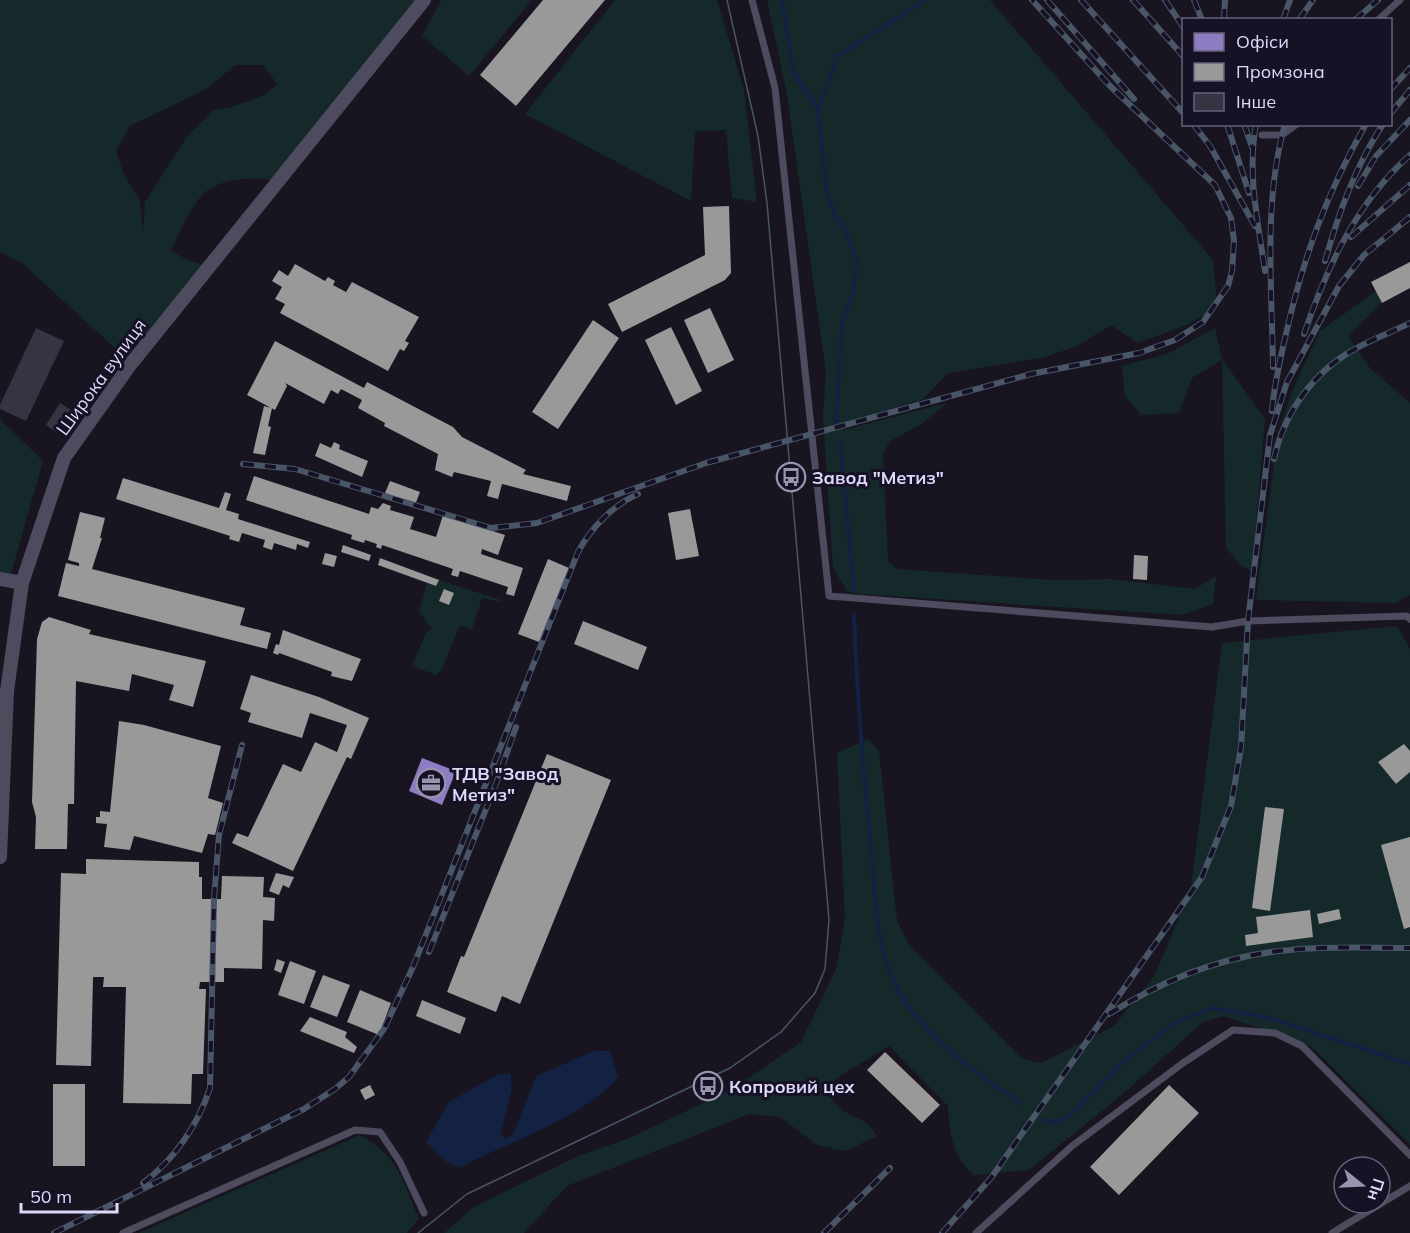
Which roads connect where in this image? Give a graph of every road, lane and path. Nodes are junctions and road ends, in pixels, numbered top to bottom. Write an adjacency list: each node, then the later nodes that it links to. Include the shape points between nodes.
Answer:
1 (424, 0): 8 (street, Широка вулиця, via 130,364 64,458)
2 (752, 0): 9 (lane, via 775,88 829,596 1212,627 1248,621)
3 (1400, 0): 4 (lane)
4 (1380, 18)
5 (1294, 126): 6 (lane, via 1282,135)
6 (1262, 135)
7 (0, 579): 8 (street)
8 (22, 583): 10 (street, Широка вулиця, via 7,691)
9 (1409, 616)
10 (0, 857)
11 (1410, 1155): 15 (lane, via 1302,1046 1275,1033 1233,1030 1072,1146)
12 (1410, 1186): 16 (lane)
13 (424, 1214): 14 (lane, via 400,1162 380,1132 355,1130)
14 (123, 1233)
15 (976, 1233)
16 (1332, 1233)

